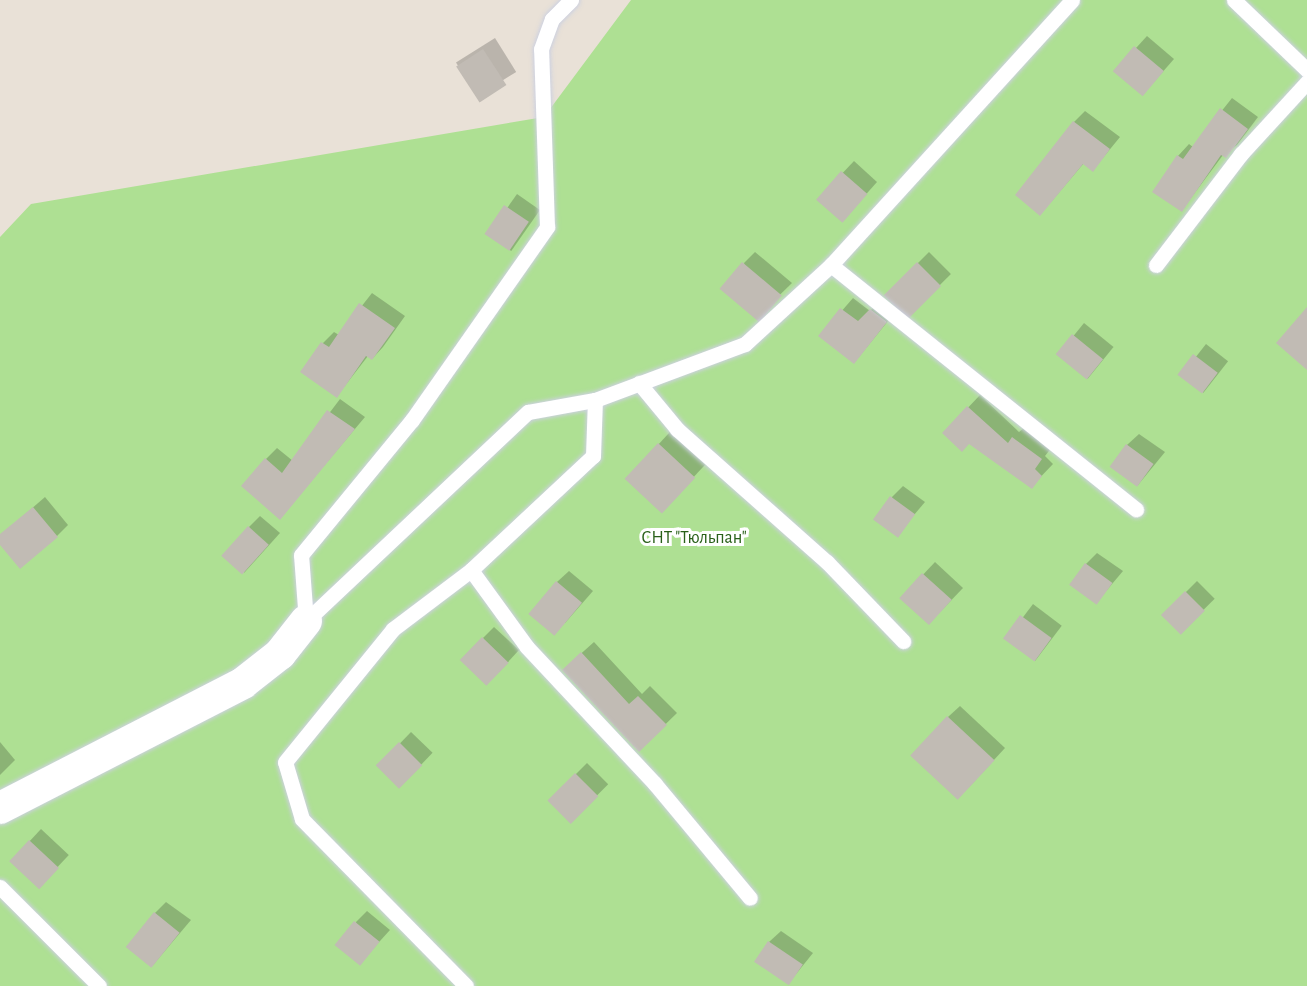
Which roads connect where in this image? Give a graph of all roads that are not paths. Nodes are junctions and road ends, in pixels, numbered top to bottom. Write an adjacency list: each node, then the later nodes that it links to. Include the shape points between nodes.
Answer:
1 (571, 0): 12 (lane, via 552,19 541,49 547,227 412,420 301,555)
2 (1072, 0): 6 (lane)
3 (1234, 0): 4 (lane)
4 (1307, 70)
5 (1307, 82): 7 (lane, via 1241,154)
6 (831, 265): 8 (lane, via 745,344); 10 (lane)
7 (1156, 265)
8 (639, 383): 9 (lane); 13 (lane, via 677,429 827,562)
9 (595, 400): 11 (lane, via 593,456); 12 (lane, via 528,412)
10 (1136, 509)
11 (471, 570): 16 (lane, via 526,647 655,784); 18 (lane, via 393,629 285,762 302,819)
12 (306, 621): 14 (street, via 280,654 243,683)
13 (903, 641)
14 (0, 808)
15 (0, 887): 17 (lane)
16 (750, 898)
17 (99, 986)
18 (466, 986)

